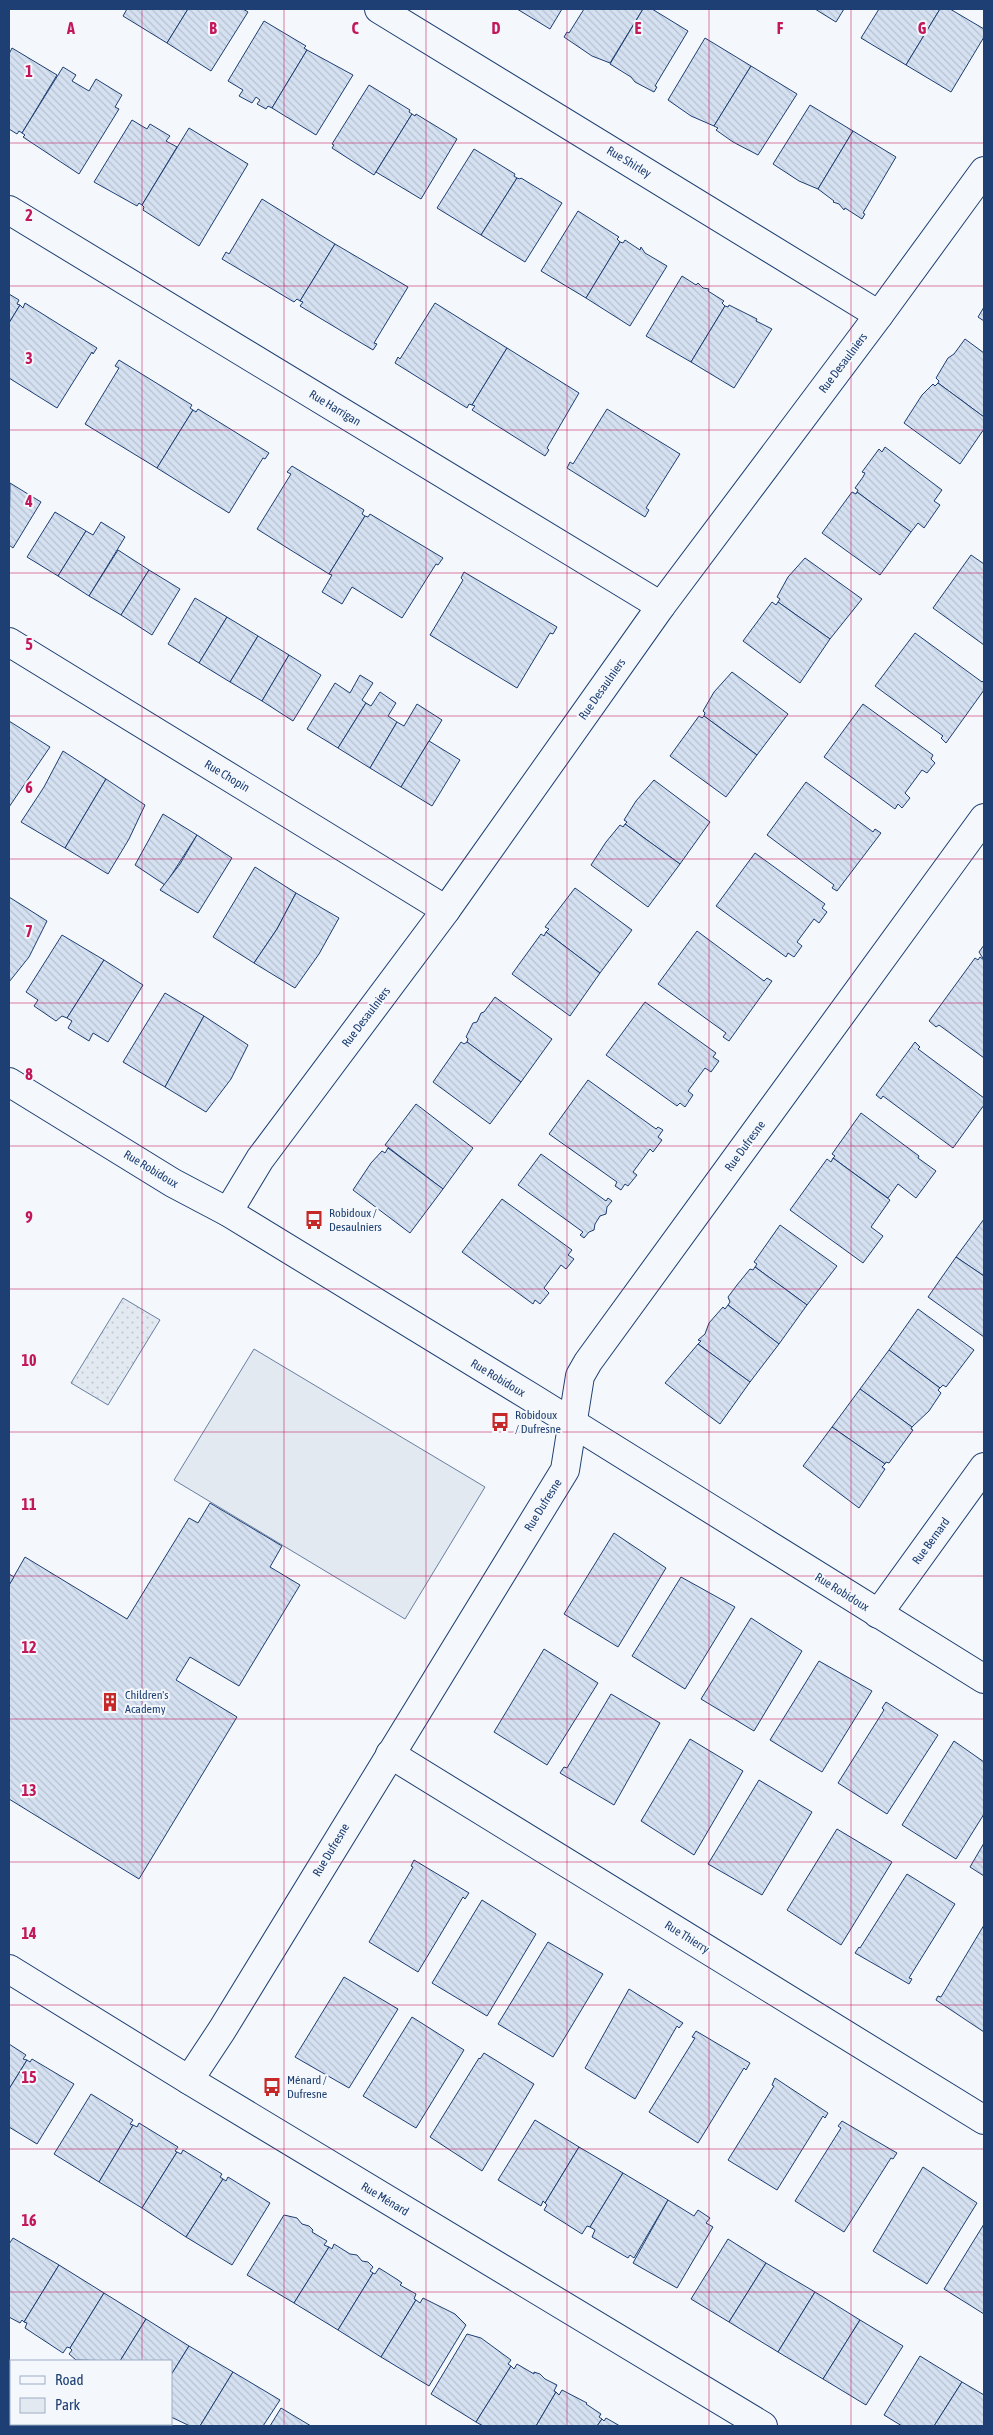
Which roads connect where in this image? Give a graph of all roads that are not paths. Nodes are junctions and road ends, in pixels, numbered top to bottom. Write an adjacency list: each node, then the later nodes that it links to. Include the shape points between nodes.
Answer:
1 (379, 9): 4 (street, Rue Shirley)
2 (984, 171): 4 (street, Rue Desaulniers)
3 (9, 210): 5 (street, Rue Harrigan)
4 (880, 315): 5 (street, Rue Desaulniers)
5 (661, 606): 8 (street, Rue Desaulniers)
6 (9, 642): 8 (street, Rue Chopin)
7 (984, 818): 11 (street, Rue Dufresne, via 588,1362 580,1376)
8 (446, 910): 10 (street, Rue Desaulniers, via 260,1159)
9 (9, 1082): 10 (street, Rue Robidoux, via 173,1183)
10 (228, 1212): 11 (street, Rue Robidoux)
11 (572, 1423): 13 (street, Rue Robidoux); 15 (street, Rue Dufresne, via 565,1470)
12 (984, 1467): 13 (street, Rue Bernard)
13 (878, 1614): 14 (street, Rue Robidoux)
14 (984, 1679)
15 (390, 1754): 17 (street, Rue Dufresne, via 222,2030); 18 (street, Rue Thierry)
16 (9, 1969): 17 (street, Rue Ménard)
17 (188, 2080): 19 (street, Rue Ménard)
18 (984, 2120)
19 (759, 2425)

